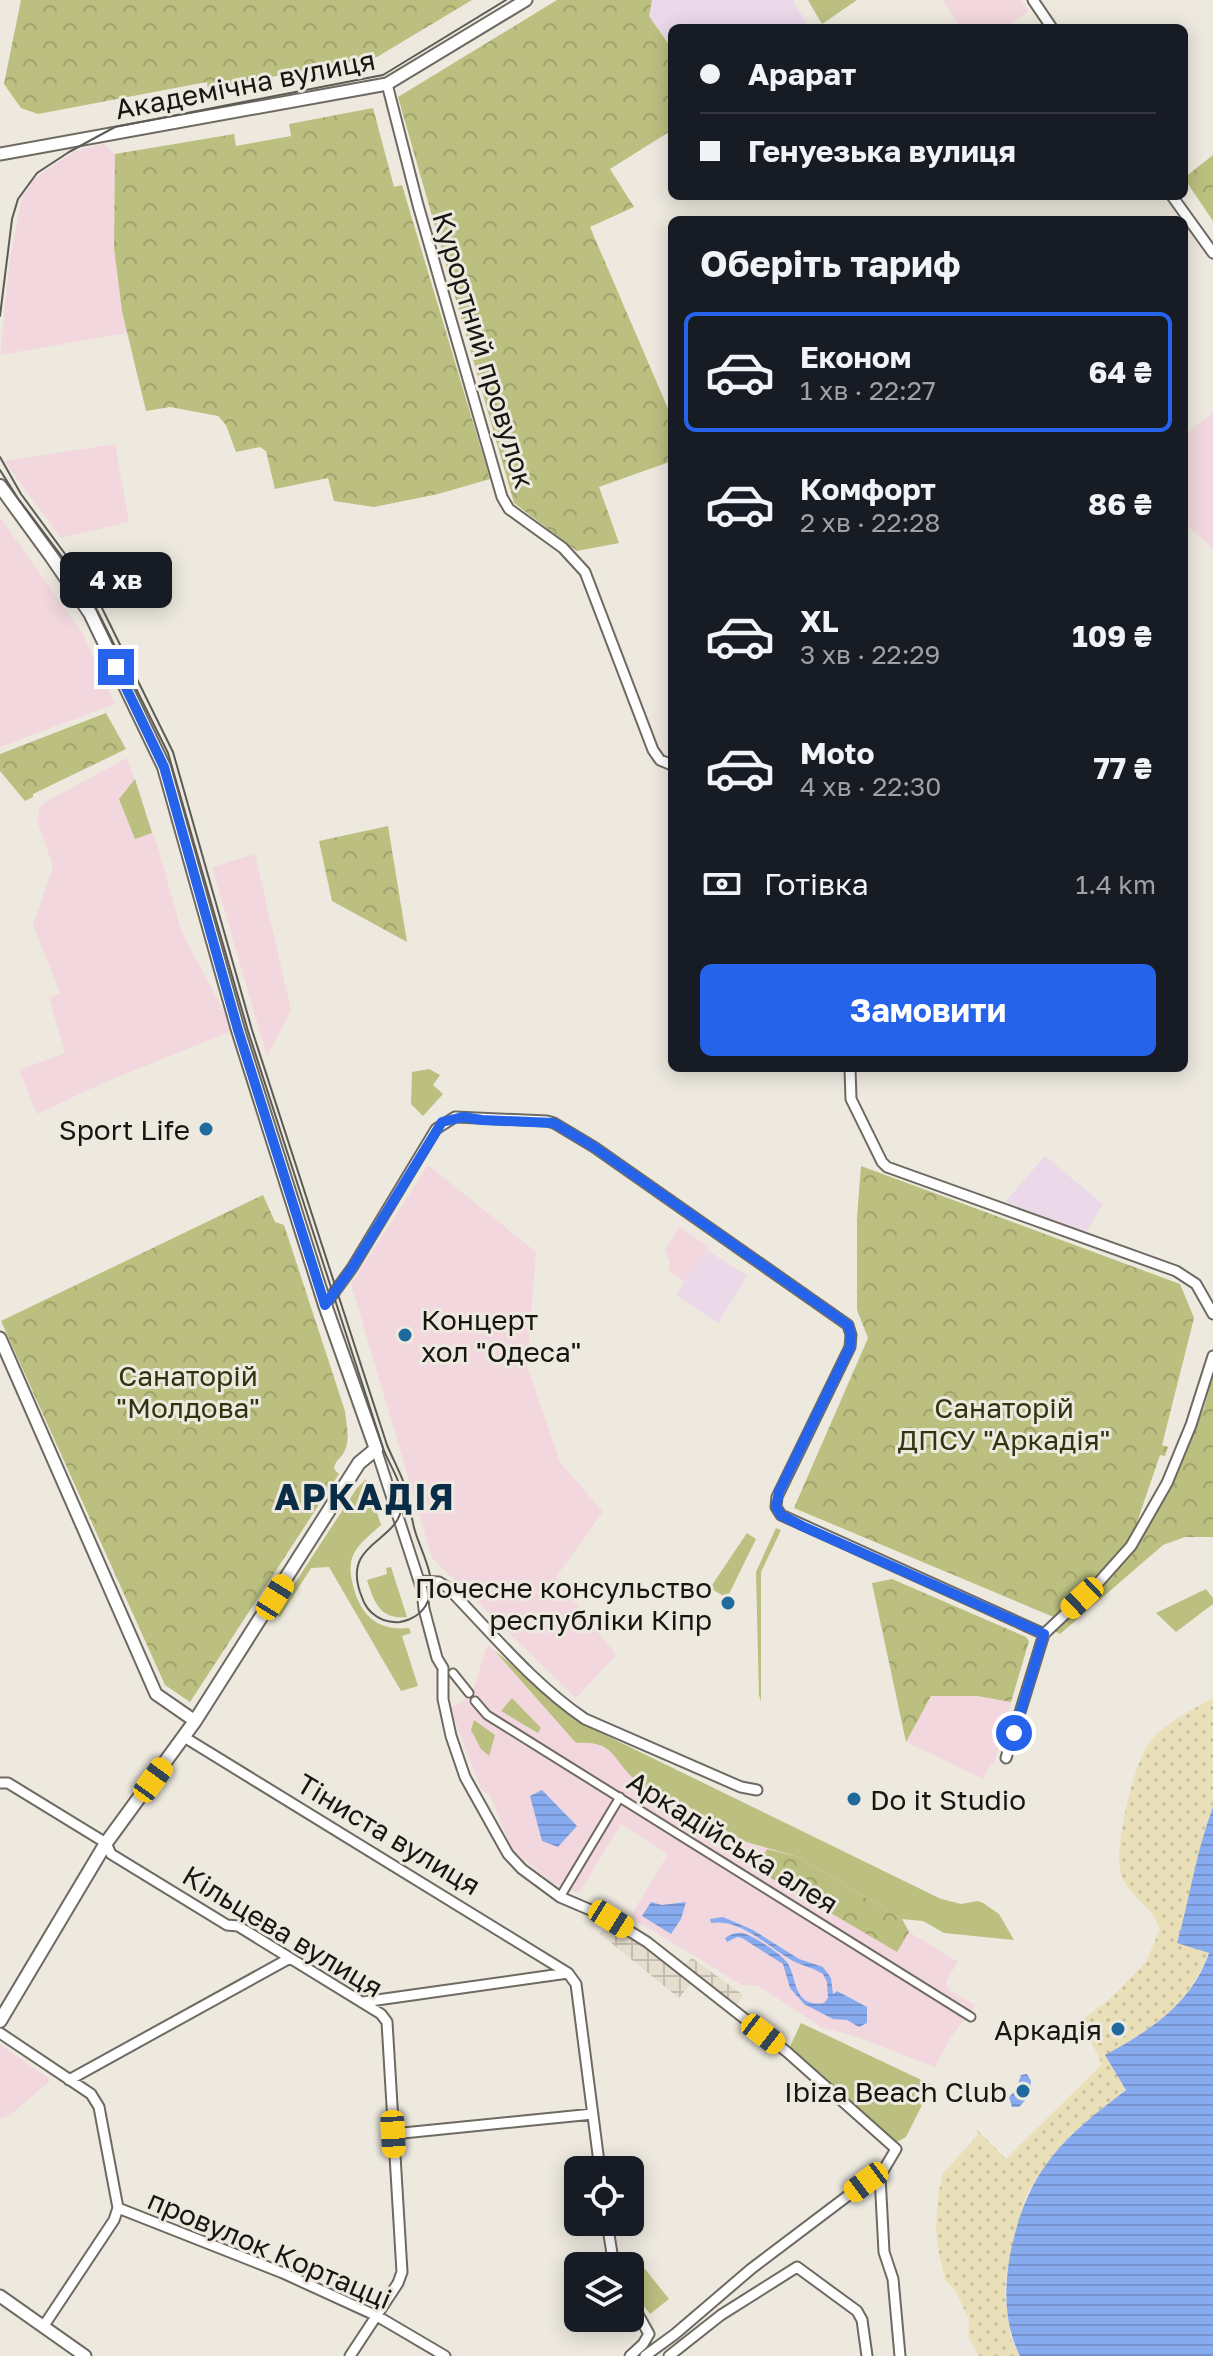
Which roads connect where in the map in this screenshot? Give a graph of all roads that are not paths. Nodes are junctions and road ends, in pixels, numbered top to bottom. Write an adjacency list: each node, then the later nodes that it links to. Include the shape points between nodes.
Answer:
1 (526, 0): 4 (street, Академічна вулиця)
2 (1033, 0): 3 (street)
3 (1049, 24)
4 (387, 84): 5 (street, Академічна вулиця); 9 (street, Курортний провулок, via 502,497 509,509 563,548 585,572 656,755)
5 (0, 154)
6 (1188, 218): 7 (street)
7 (1213, 253)
8 (0, 486): 11 (main road, via 90,613 164,767 238,1030)
9 (668, 762)
10 (850, 1072): 12 (street, via 851,1099 887,1167 1189,1278)
11 (325, 1305): 15 (main road); 17 (street, via 442,1122 463,1117 554,1123 848,1325 850,1347 777,1497 781,1515)
12 (1213, 1314)
13 (0, 1338): 19 (street, via 156,1694)
14 (1213, 1356): 17 (street, via 1167,1483 1131,1546)
15 (376, 1449): 16 (street); 19 (main road, via 359,1463)
16 (420, 1585): 23 (street, via 439,1582 447,1587 585,1719); 26 (street, via 443,1668 451,1736 465,1777 508,1854)
17 (1044, 1634): 21 (street)
18 (453, 1673): 24 (street, Аркадійська алея, via 487,1715)
19 (195, 1721): 20 (main road)
20 (184, 1737): 25 (main road); 28 (street, Тіниста вулиця)
21 (1006, 1758)
22 (0, 1783): 25 (street, Кільцева вулиця)
23 (757, 1790)
24 (620, 1797): 26 (street); 30 (street, Аркадійська алея)
25 (106, 1843): 27 (street, Кільцева вулиця, via 111,1854); 31 (main road)
26 (560, 1897): 37 (street, via 647,1942 787,2052 896,2149)
27 (290, 1958): 29 (street, Кільцева вулиця); 33 (street)
28 (568, 1973): 29 (street); 34 (street, via 576,1984)
29 (363, 2002): 35 (street, Кільцева вулиця, via 387,2022)
30 (971, 2017)
31 (0, 2021)
32 (0, 2033): 33 (street)
33 (69, 2080): 38 (street, via 91,2094 99,2107)
34 (593, 2114): 35 (street); 36 (street)
35 (393, 2134): 40 (street, Кільцева вулиця, via 402,2272)
36 (598, 2156)
37 (880, 2176): 47 (street, via 751,2269); 50 (street, via 884,2252 893,2279)
38 (118, 2208): 40 (street, провулок Кортацці); 42 (street)
39 (0, 2296): 42 (street)
40 (377, 2316): 44 (street, Кільцева вулиця); 45 (street, провулок Кортацці)
41 (644, 2325): 46 (street, via 647,2340)
42 (43, 2327): 43 (street)
43 (85, 2356)
44 (350, 2356)
45 (445, 2356)
46 (630, 2356)
47 (645, 2356)
48 (669, 2356): 49 (street, via 797,2267 857,2311)
49 (867, 2356)
50 (900, 2356)

